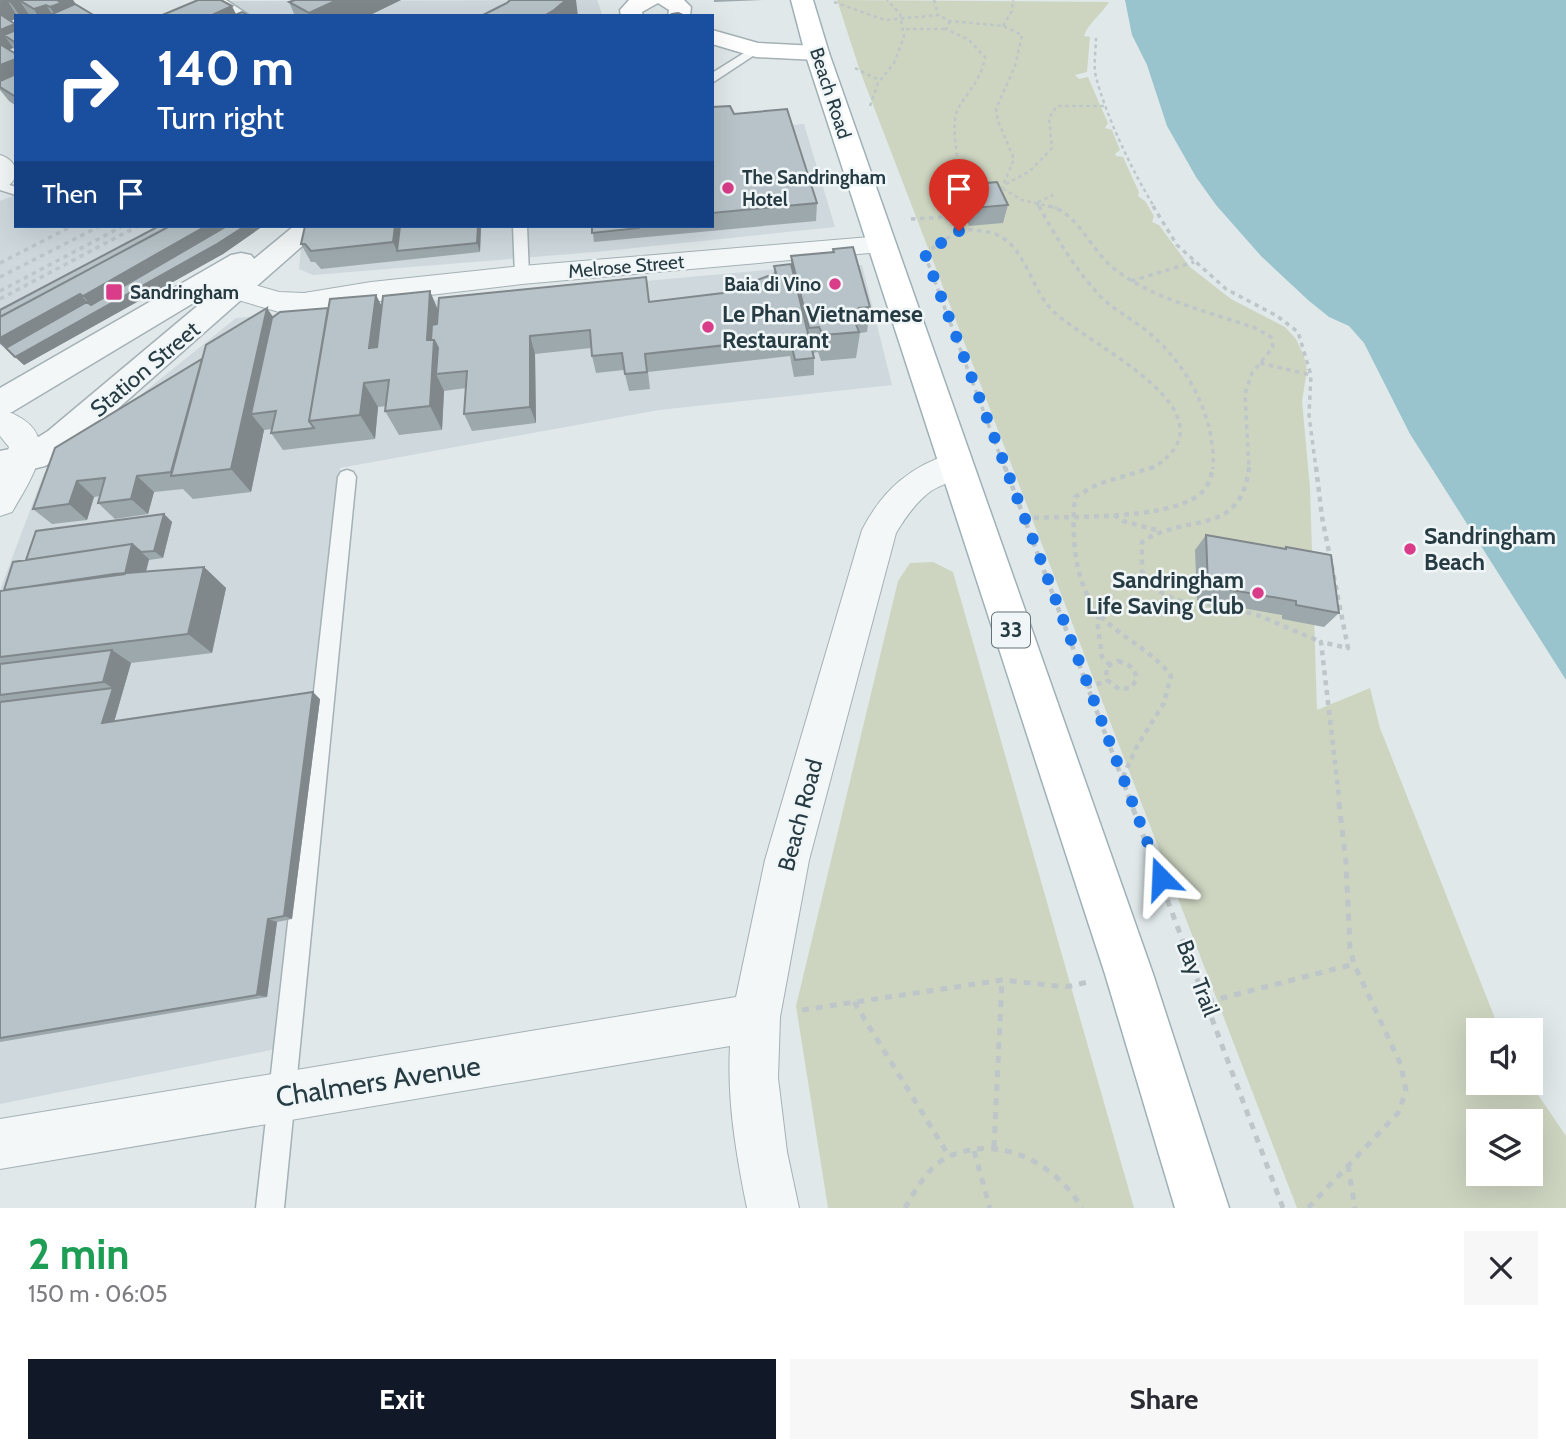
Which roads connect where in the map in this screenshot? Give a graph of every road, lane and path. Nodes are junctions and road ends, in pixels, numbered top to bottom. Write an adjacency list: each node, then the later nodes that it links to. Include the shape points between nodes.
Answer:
1 (218, 0): 8 (lane)
2 (802, 0): 19 (main road, Beach Road / 33)
3 (887, 0): 11 (path)
4 (934, 0): 10 (path)
5 (1013, 0): 14 (path)
6 (834, 2): 11 (path, via 885,20)
7 (678, 6): 9 (main road)
8 (242, 14)
9 (696, 14)
10 (938, 15): 11 (path); 13 (path)
11 (904, 18): 16 (path)
12 (714, 20): 19 (main road)
13 (950, 21): 14 (path); 15 (path)
14 (1003, 26): 26 (path, via 1022,35 1015,66 996,109 1014,159)
15 (946, 29): 16 (path); 30 (path, via 970,40 985,57 982,74 956,112)
16 (906, 30): 23 (path)
17 (714, 38): 20 (main road)
18 (1096, 38): 22 (path, via 1095,75)
19 (814, 41): 20 (main road); 44 (main road, Beach Road / 33)
20 (757, 50): 21 (lane)
21 (714, 78)
22 (1106, 106): 26 (path, via 1057,106 1049,117 1052,148 1030,171); 46 (path, via 1144,191 1177,245)
23 (870, 108)
24 (0, 163): 25 (street, via 7,172)
25 (0, 183)
26 (1005, 184): 27 (path)
27 (1002, 188): 29 (path); 32 (path, via 1014,197)
28 (976, 189): 30 (path)
29 (989, 189)
30 (963, 190): 34 (path, via 943,204)
31 (1053, 195): 32 (path)
32 (1037, 202): 51 (path, via 1060,209 1076,222 1094,250); 63 (path, via 1098,294 1153,336 1182,367 1200,399 1213,453 1214,471 1208,486 1195,498)
33 (906, 207): 35 (path, Bay Trail)
34 (945, 217): 35 (path); 43 (path)
35 (911, 219): 44 (path, Bay Trail)
36 (68, 228): 47 (path)
37 (96, 228): 49 (path)
38 (120, 228): 52 (path)
39 (134, 228): 53 (path)
40 (289, 228): 50 (street, Station Street)
41 (308, 228): 50 (street, Station Street)
42 (520, 228): 48 (lane)
43 (959, 231): 45 (path); 62 (path, via 985,231 1004,239 1051,309 1173,403 1181,428 1175,445 1159,465 1081,491 1075,497)
44 (906, 239): 45 (path, Bay Trail); 48 (street, Melrose Street); 59 (main road, Beach Road / 33)
45 (925, 254): 64 (path, Bay Trail)
46 (1194, 262): 51 (path); 55 (path, via 1226,289 1298,332)
47 (0, 263)
48 (522, 275): 50 (street, Melrose Street, via 300,303 268,299)
49 (0, 277)
50 (239, 279): 56 (street, Station Street); 58 (street, Station Street, via 60,440 47,450)
51 (1130, 281): 54 (path, via 1267,334 1273,347)
52 (0, 291)
53 (0, 299)
54 (1259, 363): 55 (path); 65 (path, via 1247,389 1249,463 1247,483 1236,505 1217,519)
55 (1311, 375): 67 (path, via 1309,415 1322,517)
56 (0, 403)
57 (0, 421): 58 (street, via 23,438)
58 (12, 462): 61 (street)
59 (955, 465): 75 (main road, Beach Road / 33); 79 (street, Beach Road, via 929,474 903,494 879,530 787,860)
60 (347, 477): 80 (lane)
61 (0, 502)
62 (1073, 515): 63 (path); 64 (path); 68 (path, via 1085,589)
63 (1113, 515): 65 (path)
64 (1024, 518): 72 (path, Bay Trail)
65 (1160, 531): 69 (path, via 1142,542 1142,571 1149,586 1175,600 1260,616)
66 (1334, 601): 67 (path)
67 (1341, 604): 69 (path, via 1348,648)
68 (1100, 615): 70 (path, via 1102,657); 73 (path, via 1161,661 1171,676 1164,703)
69 (1321, 642): 74 (path)
70 (1109, 664): 71 (path, via 1105,671); 71 (path, via 1128,664 1137,677 1134,686 1125,689)
71 (1109, 681): 72 (path)
72 (1087, 687): 73 (path, Bay Trail)
73 (1123, 778): 78 (path, Bay Trail)
74 (1354, 964): 78 (path); 85 (path, via 1401,1065 1406,1091 1398,1113)
75 (1129, 974): 76 (path, via 1066,987); 91 (main road, Beach Road / 33)
76 (1002, 980): 77 (path); 82 (path)
77 (853, 1002): 79 (path); 84 (path)
78 (1207, 1002): 92 (path, Bay Trail)
79 (756, 1017): 80 (street, Chalmers Avenue); 87 (street, Beach Road, via 753,1078)
80 (284, 1096): 81 (street, Chalmers Avenue); 86 (lane)
81 (0, 1144)
82 (994, 1147): 83 (path); 90 (path, via 1038,1162 1069,1188)
83 (974, 1151): 84 (path); 89 (path)
84 (949, 1156): 88 (path, via 920,1180)
85 (1348, 1164): 93 (path); 94 (path)
86 (270, 1208)
87 (773, 1208)
88 (905, 1208)
89 (990, 1208)
90 (1082, 1208)
91 (1202, 1208)
92 (1283, 1208)
93 (1308, 1208)
94 (1355, 1208)

